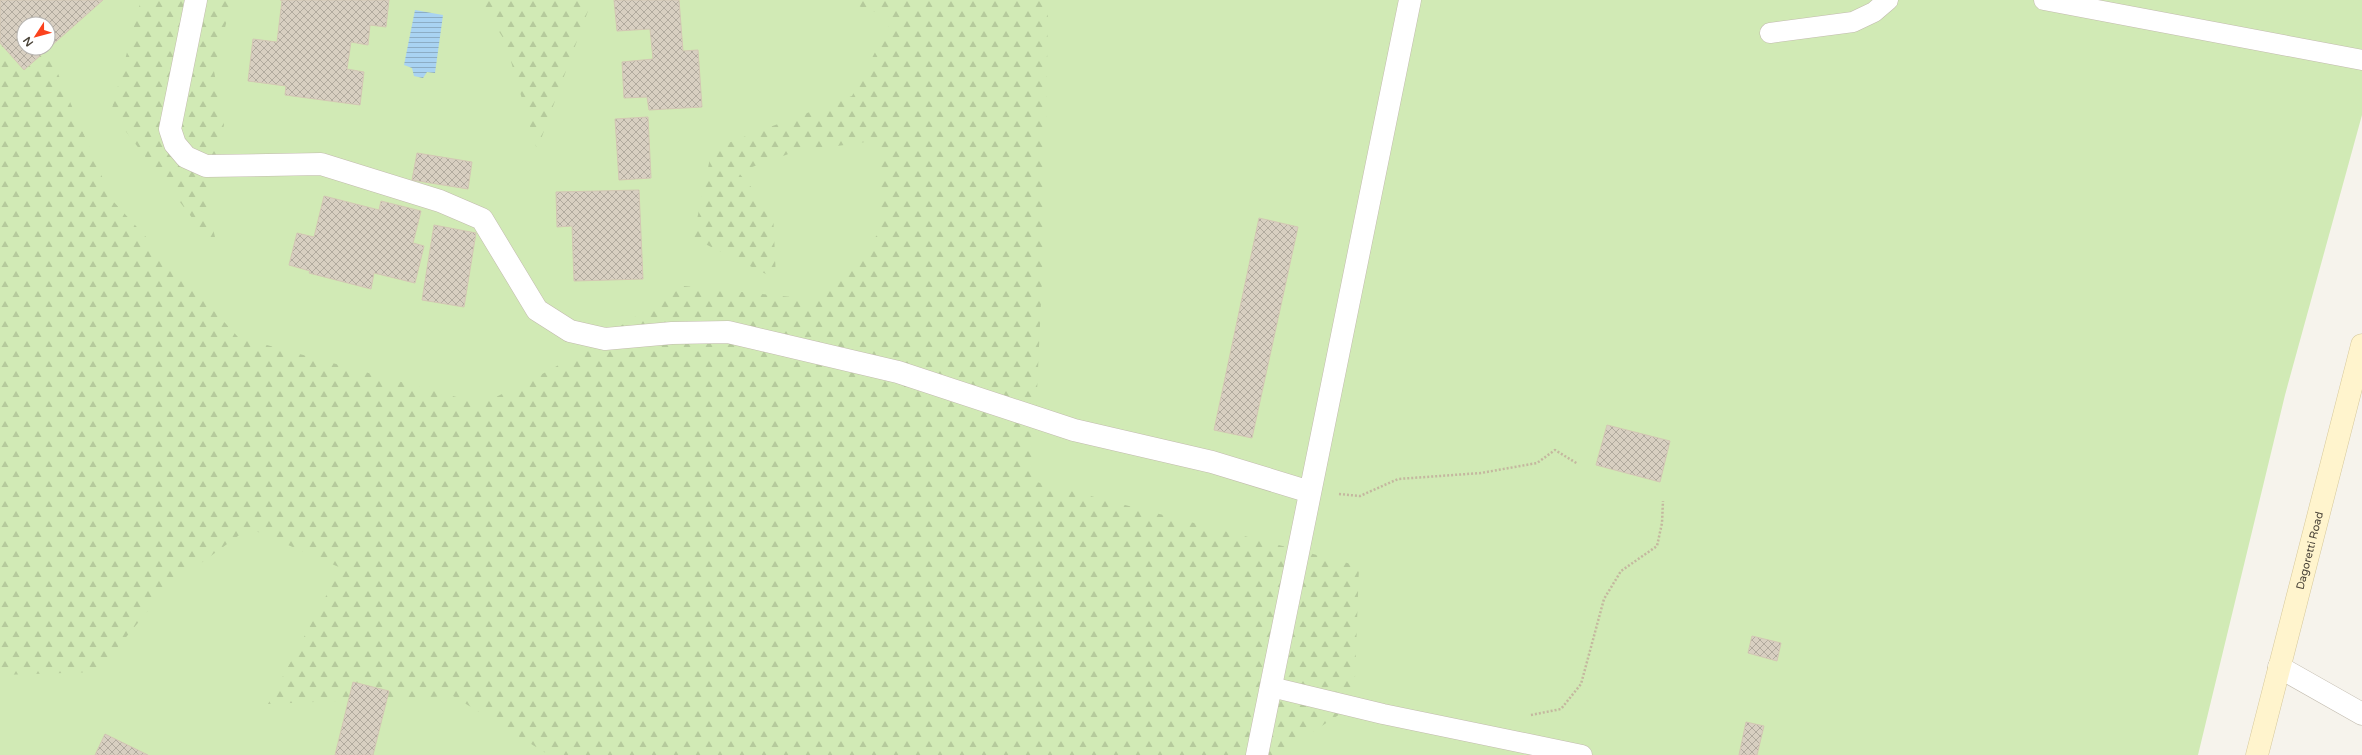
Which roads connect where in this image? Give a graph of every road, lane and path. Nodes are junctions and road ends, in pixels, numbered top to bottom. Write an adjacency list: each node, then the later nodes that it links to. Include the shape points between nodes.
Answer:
1 (196, 0): 9 (street, via 170,129 174,144 186,157 206,166 321,164 440,201 482,219 537,310 570,331 605,339 672,333 728,332 898,372 1074,430 1212,462)
2 (1410, 0): 9 (street)
3 (1888, 0): 5 (lane, via 1874,12 1853,22)
4 (2044, 0): 6 (lane)
5 (1770, 33)
6 (2362, 60)
7 (2362, 345): 11 (main road, Dagoretti Road)
8 (1578, 464): 9 (path, via 1555,450 1537,463 1481,473 1398,479 1360,496)
9 (1310, 492): 12 (street)
10 (1663, 501): 14 (path, via 1657,546 1621,571 1604,599 1581,684 1561,709)
11 (2279, 667): 13 (street); 17 (main road, Dagoretti Road)
12 (1271, 687): 15 (street); 16 (lane, via 1383,714)
13 (2362, 714)
14 (1527, 716)
15 (1257, 755)
16 (1582, 755)
17 (2257, 755)

